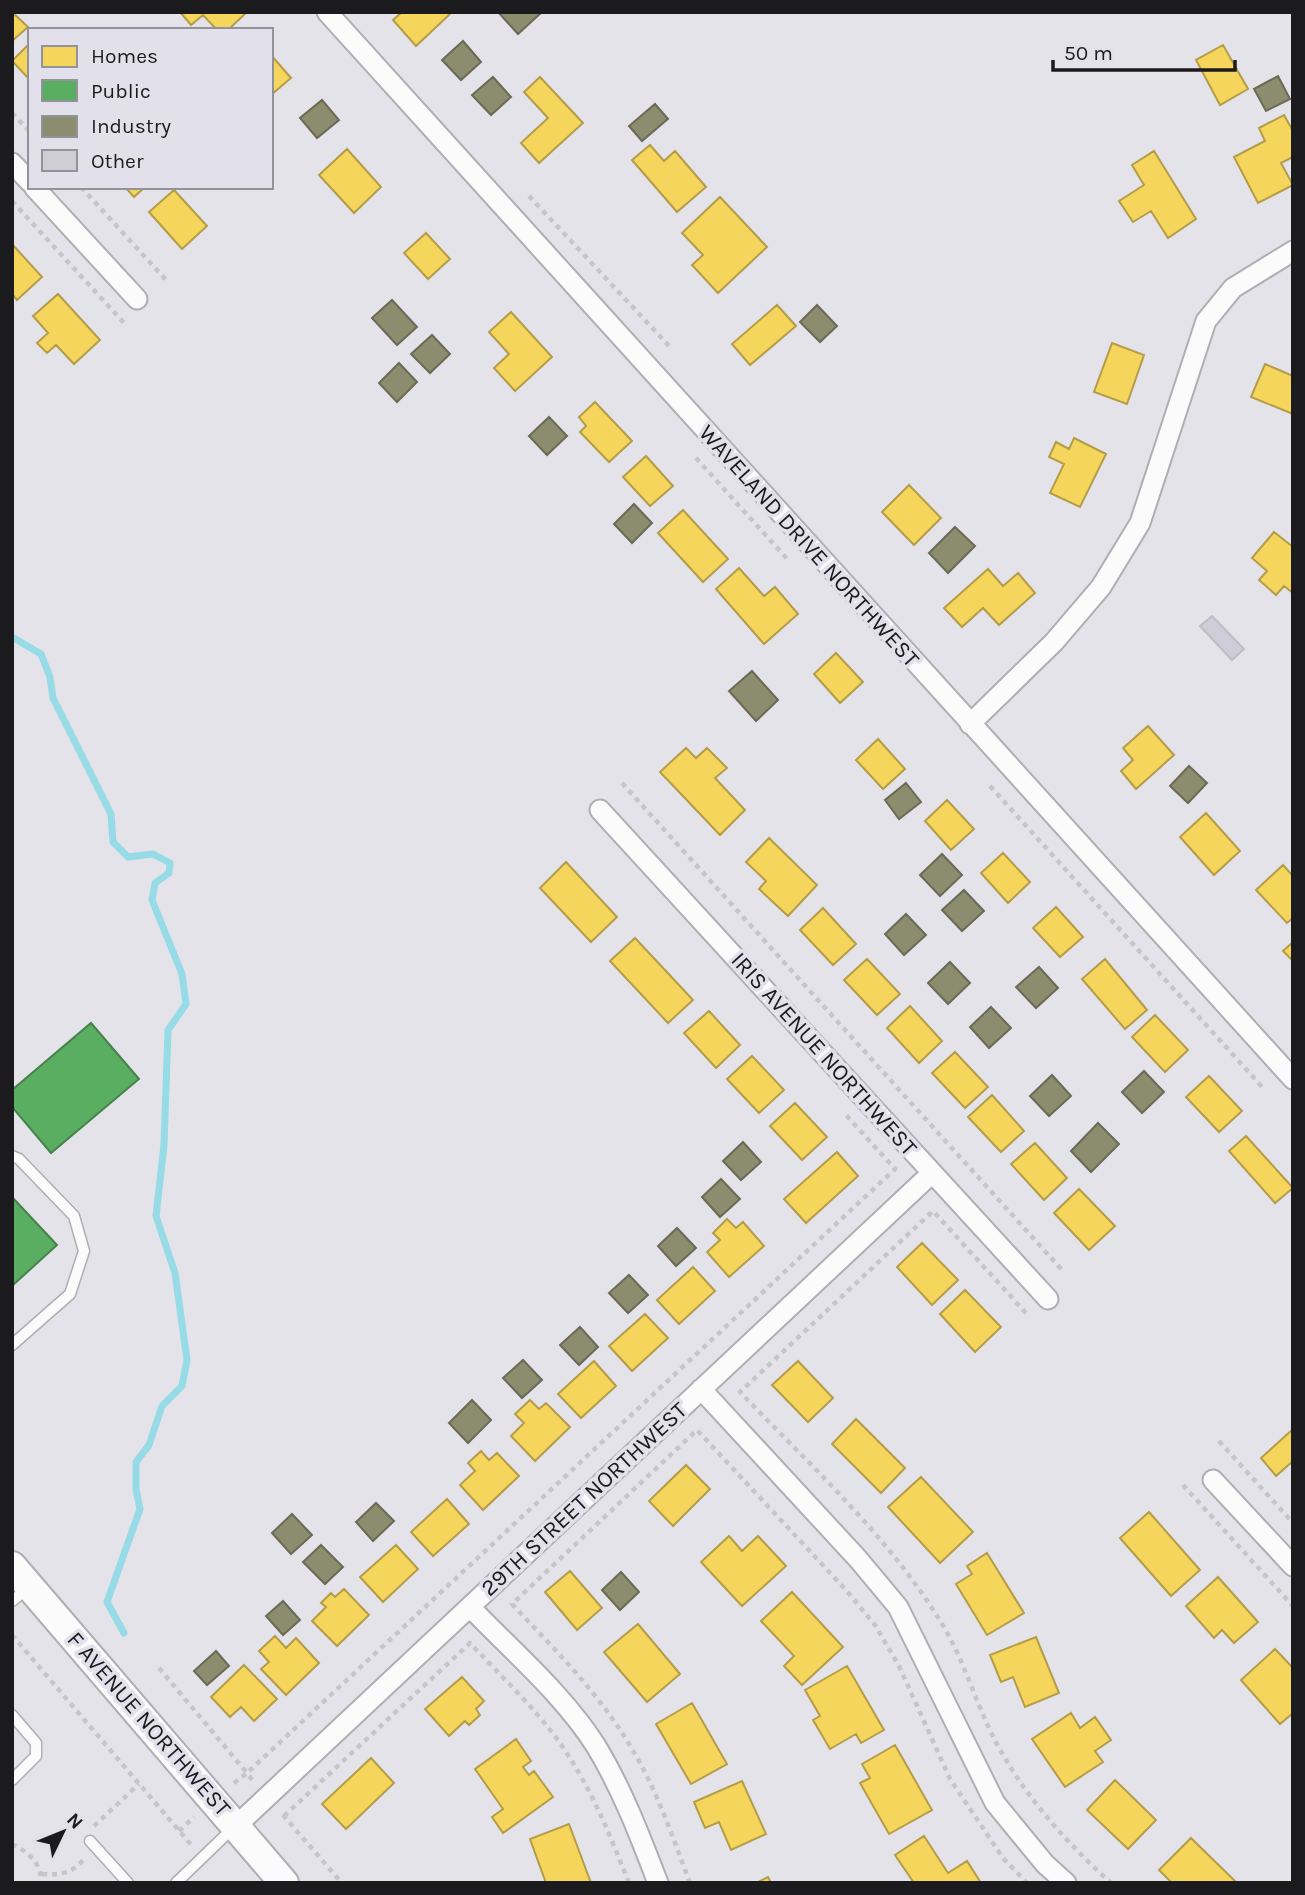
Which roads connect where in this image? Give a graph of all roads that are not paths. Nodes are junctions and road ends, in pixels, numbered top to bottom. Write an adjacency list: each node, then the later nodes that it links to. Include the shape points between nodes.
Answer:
1 (327, 12): 7 (street, WAVELAND DRIVE NORTHWEST)
2 (12, 163): 3 (street)
3 (28, 180)
4 (36, 189): 6 (street)
5 (1293, 251): 7 (street, via 1233,288 1206,321 1140,523 1101,587 1054,642)
6 (137, 299)
7 (970, 724): 9 (street, WAVELAND DRIVE NORTHWEST)
8 (600, 810): 11 (street, IRIS AVENUE NORTHWEST)
9 (1293, 1079)
10 (12, 1156): 13 (lane, via 74,1216 84,1251 70,1294)
11 (932, 1173): 12 (street, IRIS AVENUE NORTHWEST); 14 (street, 29TH STREET NORTHWEST)
12 (1048, 1298)
13 (12, 1345)
14 (701, 1389): 18 (street, 29TH STREET NORTHWEST); 27 (street, via 898,1607 995,1803)
15 (1213, 1480): 16 (street)
16 (1293, 1566)
17 (18, 1585): 21 (main road, F AVENUE NORTHWEST)
18 (470, 1607): 21 (street, 29TH STREET NORTHWEST); 26 (street, via 559,1699 594,1744 625,1798)
19 (12, 1716): 20 (lane, via 36,1743 36,1756)
20 (12, 1780)
21 (236, 1826): 24 (lane); 25 (main road, F AVENUE NORTHWEST)
22 (90, 1841): 23 (lane)
23 (128, 1883)
24 (176, 1883)
25 (284, 1883)
26 (658, 1883)
27 (1066, 1883)

